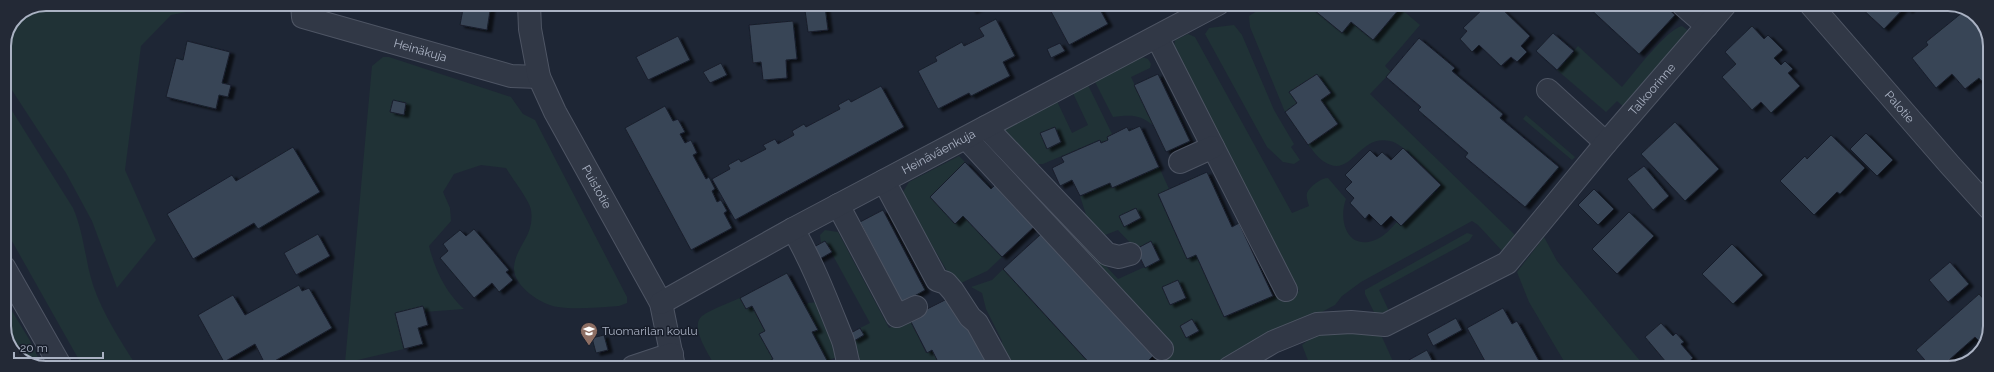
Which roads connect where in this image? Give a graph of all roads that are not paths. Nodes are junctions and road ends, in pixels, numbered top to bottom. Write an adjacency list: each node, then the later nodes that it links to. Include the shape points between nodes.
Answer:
1 (302, 11): 9 (street, Heinäkuja, via 511,76)
2 (529, 11): 9 (street, Puistotie)
3 (1205, 11): 8 (street, Heinäväenkuja)
4 (1690, 11): 7 (street)
5 (1720, 11): 7 (street, Talkoorinne)
6 (1816, 11): 17 (street, Palotie)
7 (1707, 26): 13 (street, Talkoorinne)
8 (1157, 37): 11 (street, Heinäväenkuja); 14 (street)
9 (538, 77): 23 (street, Puistotie)
10 (1548, 90): 13 (street)
11 (986, 127): 12 (street, Heinäväenkuja); 20 (street, via 1107,254 1119,257)
12 (966, 138): 16 (street, Heinäväenkuja); 25 (street)
13 (1606, 143): 30 (street, Talkoorinne, via 1507,263 1385,325 1351,322 1317,324 1273,342)
14 (1213, 147): 15 (street); 22 (street)
15 (1180, 162)
16 (884, 181): 18 (street, Heinäväenkuja); 29 (street, via 937,280 946,283 953,291 977,323)
17 (1983, 202)
18 (838, 205): 19 (street, Heinäväenkuja); 24 (street, via 897,316)
19 (793, 229): 23 (street, Heinäväenkuja); 28 (street, via 812,262 845,346)
20 (1130, 254)
21 (11, 279): 26 (street)
22 (1286, 290)
23 (661, 303): 27 (street, Puistotie)
24 (916, 307)
25 (1162, 349)
26 (58, 361)
27 (673, 361)
28 (847, 361)
29 (998, 361)
30 (1241, 361)

